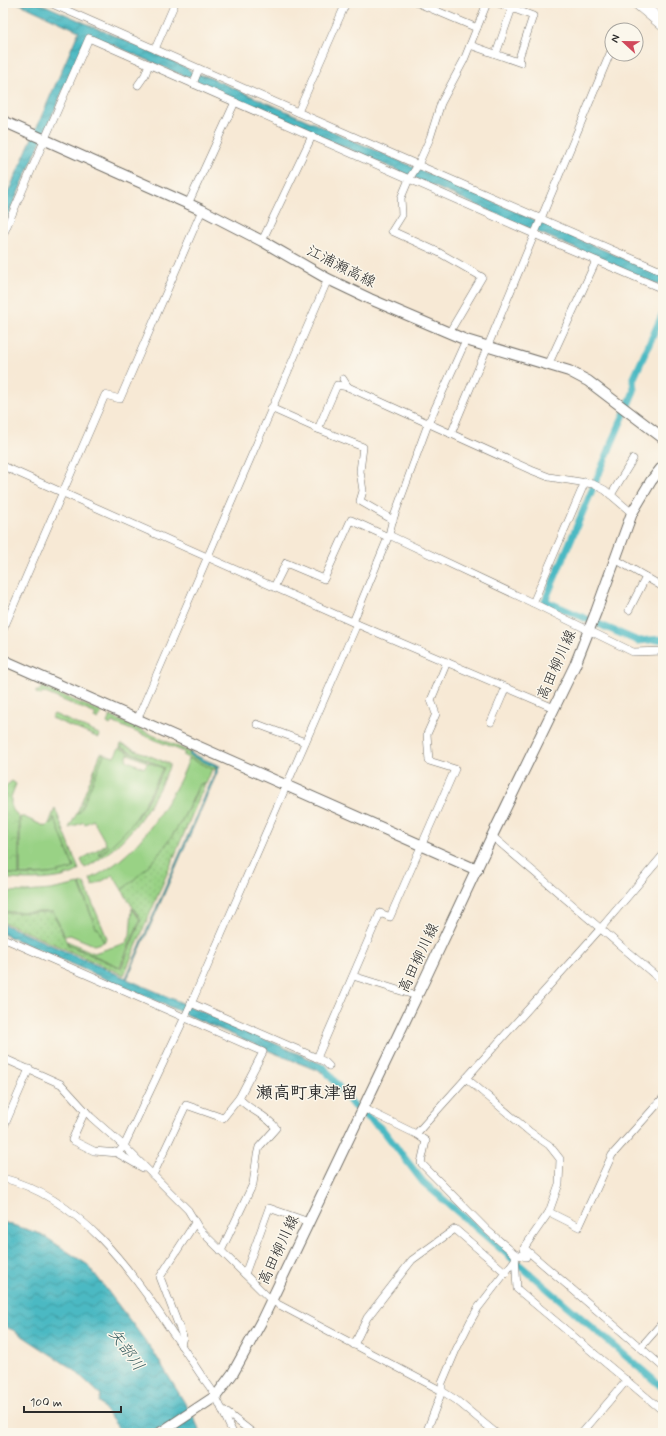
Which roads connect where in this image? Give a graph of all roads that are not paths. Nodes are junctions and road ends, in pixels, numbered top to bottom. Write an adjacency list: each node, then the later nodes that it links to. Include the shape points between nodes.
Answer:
1 (50, 3): 12 (street)
2 (175, 3): 12 (street)
3 (346, 3): 19 (street)
4 (418, 3): 10 (street)
5 (487, 3): 10 (street)
6 (498, 3): 8 (street)
7 (639, 3): 9 (highway)
8 (512, 8): 13 (street); 13 (street, via 533,16 520,62)
9 (663, 24)
10 (477, 28): 11 (street)
11 (470, 44): 13 (street); 23 (street, via 441,103)
12 (155, 49): 16 (street)
13 (496, 54)
14 (606, 62): 27 (street)
15 (149, 64): 16 (street); 17 (street); 22 (street, via 90,38)
16 (196, 76): 18 (street); 19 (street)
17 (138, 85)
18 (235, 102): 21 (street); 25 (street)
19 (298, 112): 23 (street)
20 (3, 121): 22 (main road, 江浦瀬高線)
21 (312, 136): 24 (street); 30 (street)
22 (44, 139): 25 (main road, 江浦瀬高線); 29 (street)
23 (418, 165): 24 (street); 27 (street)
24 (408, 179): 28 (street); 35 (street, via 401,198 402,215 392,231 438,252 482,277)
25 (188, 204): 26 (main road, 江浦瀬高線)
26 (202, 210): 30 (main road, 江浦瀬高線); 50 (street, via 120,399 105,394)
27 (541, 218): 28 (street); 32 (street)
28 (534, 234): 31 (street); 37 (street)
29 (3, 236)
30 (262, 241): 33 (main road, 江浦瀬高線)
31 (596, 261): 34 (street); 38 (street)
32 (663, 272)
33 (328, 279): 35 (main road, 江浦瀬高線); 41 (street)
34 (663, 289)
35 (449, 333): 36 (main road, 江浦瀬高線)
36 (466, 340): 37 (main road, 江浦瀬高線); 42 (street)
37 (487, 346): 38 (main road, 江浦瀬高線); 44 (street)
38 (549, 364): 45 (main road, 江浦瀬高線, via 569,370 588,381)
39 (343, 379): 40 (street)
40 (348, 388): 42 (street); 43 (street, via 337,385)
41 (271, 408): 43 (street); 55 (street)
42 (428, 424): 44 (street); 53 (street)
43 (318, 428): 53 (street, via 363,447 360,471 363,491 360,501)
44 (451, 434): 49 (street, via 548,477)
45 (663, 438)
46 (633, 459): 51 (street)
47 (3, 466): 50 (street)
48 (662, 468): 52 (main road, 高田柳川線)
49 (583, 482): 51 (street); 60 (street)
50 (62, 492): 55 (street); 63 (street)
51 (608, 492): 52 (street)
52 (632, 513): 56 (main road, 高田柳川線)
53 (392, 521): 54 (street)
54 (388, 536): 58 (street, via 351,520 324,579 286,563); 60 (street); 62 (street)
55 (206, 556): 58 (street); 70 (street)
56 (619, 561): 57 (street); 64 (main road, 高田柳川線)
57 (646, 577): 59 (street); 61 (street)
58 (274, 587): 62 (street)
59 (663, 587)
60 (533, 603): 64 (street)
61 (629, 610)
62 (355, 623): 67 (street); 73 (street)
63 (3, 630)
64 (589, 630): 65 (street, via 633,652); 69 (main road, 高田柳川線)
65 (663, 651)
66 (3, 660): 70 (main road)
67 (447, 662): 68 (street); 76 (street, via 431,700 436,714 427,734 429,761 455,769)
68 (506, 687): 69 (street); 71 (street)
69 (554, 708): 75 (main road, 高田柳川線)
70 (137, 720): 74 (main road)
71 (491, 722)
72 (257, 724): 73 (street)
73 (305, 742): 74 (street)
74 (286, 786): 76 (main road); 84 (street)
75 (492, 836): 78 (main road, 高田柳川線); 79 (street)
76 (422, 845): 78 (main road); 81 (street, via 390,917 380,913)
77 (663, 855): 79 (street)
78 (477, 870): 83 (main road, 高田柳川線)
79 (600, 928): 82 (street); 90 (street)
80 (3, 938): 85 (street)
81 (353, 976): 83 (street); 87 (street)
82 (663, 982)
83 (417, 996): 93 (main road, 高田柳川線)
84 (191, 1003): 85 (street); 87 (street)
85 (184, 1018): 91 (street, via 263,1052); 97 (street)
86 (3, 1058): 89 (street)
87 (317, 1058): 88 (street)
88 (329, 1066)
89 (29, 1070): 94 (street, via 61,1084); 95 (street)
90 (466, 1078): 96 (street); 101 (street, via 549,1145 560,1159 559,1184)
91 (239, 1098): 99 (street, via 223,1118 186,1105); 105 (street, via 276,1128 259,1148 253,1184)
92 (663, 1098): 101 (street, via 612,1155 579,1227)
93 (363, 1108): 96 (street); 102 (main road, 高田柳川線)
94 (85, 1111): 97 (street); 98 (street, via 72,1140 94,1150)
95 (3, 1129)
96 (416, 1134): 106 (street, via 426,1141 421,1163)
97 (124, 1146): 98 (street); 99 (street)
98 (116, 1152): 99 (street)
99 (151, 1173): 103 (street, via 190,1212)
100 (3, 1178): 111 (street, via 24,1186 71,1212 111,1250 146,1292)
101 (549, 1212): 104 (street)
102 (309, 1222): 108 (street, via 269,1208); 109 (main road, 高田柳川線)
103 (196, 1223): 105 (street); 111 (street, via 160,1277 183,1336)
104 (524, 1248): 106 (street, via 526,1257); 113 (street)
105 (221, 1251): 108 (street)
106 (515, 1257): 107 (street); 115 (street, via 517,1288)
107 (506, 1273): 112 (street, via 456,1229 412,1260 367,1318); 116 (street, via 470,1322 442,1383)
108 (245, 1274): 109 (street)
109 (272, 1301): 112 (street); 117 (main road, 高田柳川線, via 242,1359)
110 (663, 1322): 113 (street)
111 (181, 1345): 117 (street)
112 (354, 1345): 116 (street)
113 (641, 1347): 114 (street)
114 (663, 1367)
115 (627, 1380): 119 (street); 125 (street)
116 (442, 1391): 123 (street); 124 (street)
117 (214, 1398): 118 (street); 120 (main road, 高田柳川線)
118 (220, 1407): 121 (street); 122 (street)
119 (663, 1411)
120 (160, 1433)
121 (233, 1433)
122 (252, 1433)
123 (426, 1433)
124 (496, 1433)
125 (582, 1433)

